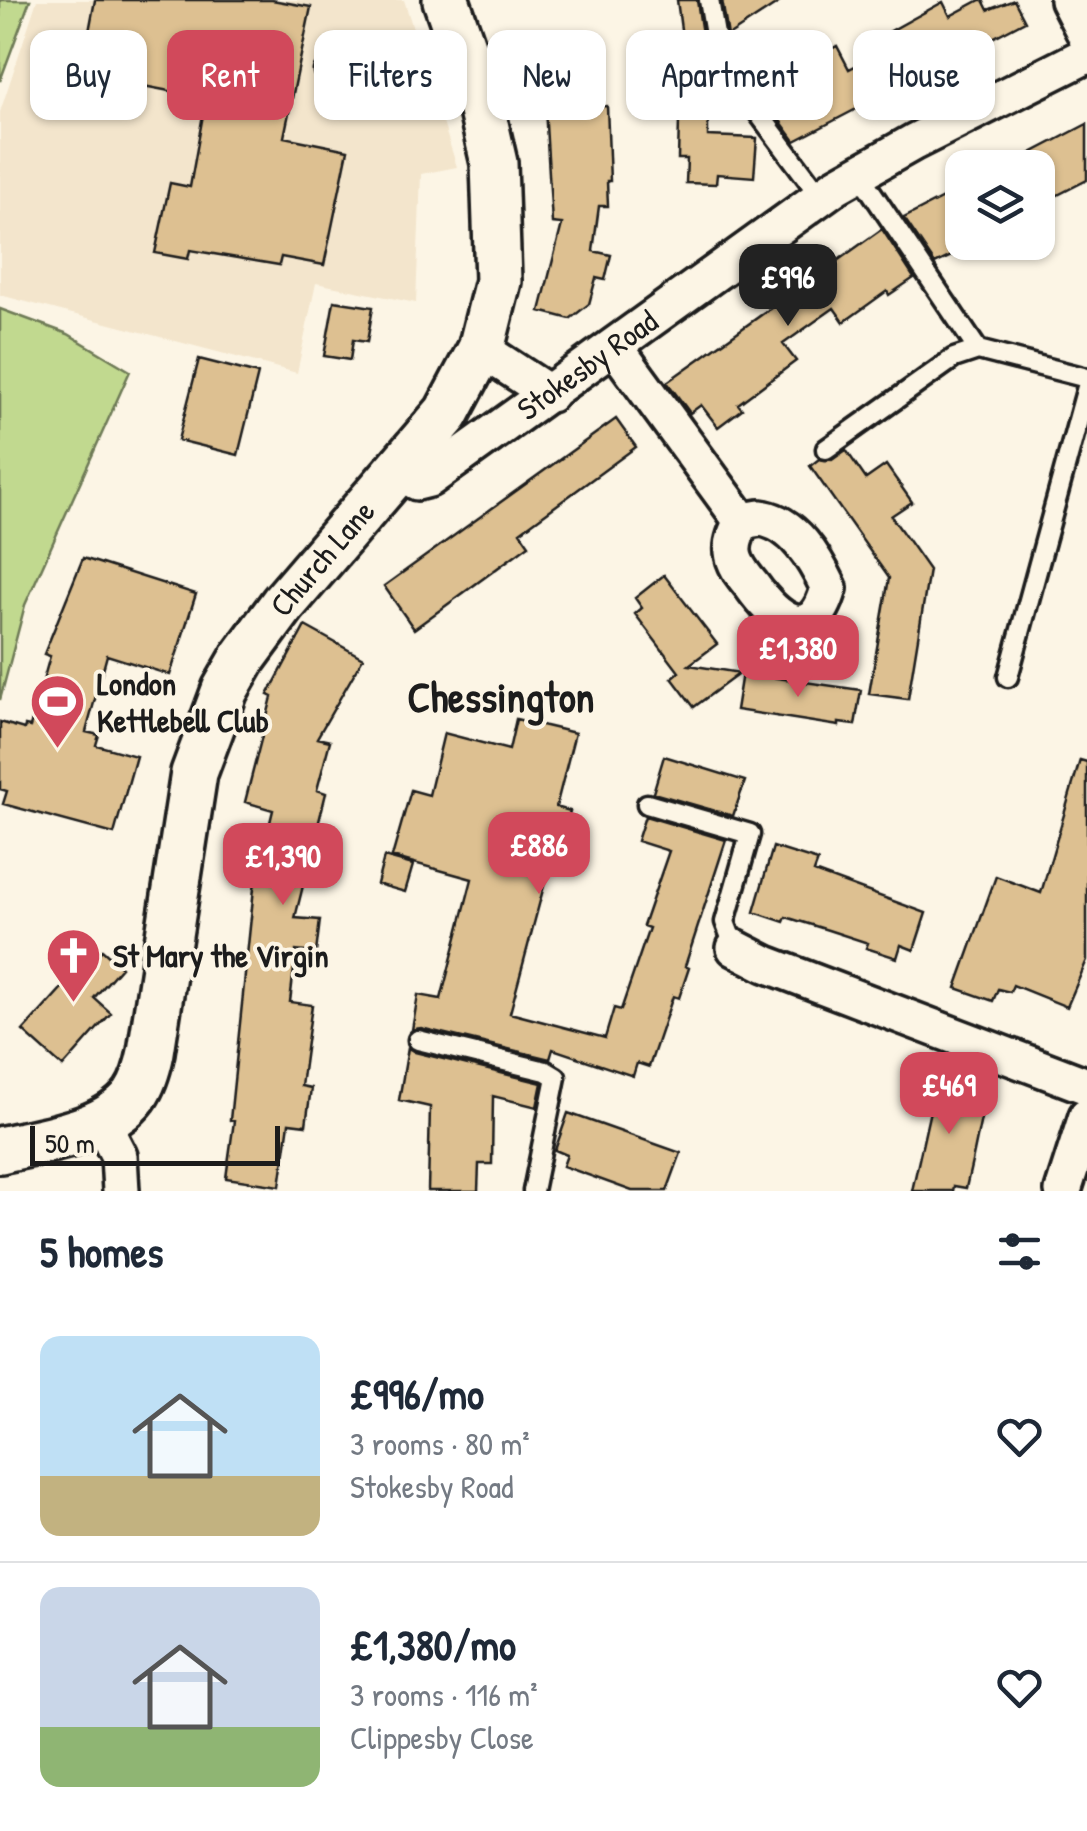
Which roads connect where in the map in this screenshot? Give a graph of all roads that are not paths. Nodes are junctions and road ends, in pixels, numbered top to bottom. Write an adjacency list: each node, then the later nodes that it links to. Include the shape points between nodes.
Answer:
1 (446, 0): 6 (street, Church Lane)
2 (709, 0): 9 (lane, via 729,74)
3 (1068, 0): 4 (street)
4 (1087, 37)
5 (1087, 55): 8 (street, Stokesby Road)
6 (477, 89): 7 (lane); 11 (street, Church Lane, via 494,163 498,281)
7 (467, 91)
8 (858, 172): 9 (street, Stokesby Road); 12 (lane)
9 (821, 196): 10 (street, Stokesby Road)
10 (615, 347): 15 (street, Stokesby Road); 18 (street)
11 (481, 348): 15 (street); 17 (street, Church Lane, via 447,413)
12 (978, 350): 13 (lane); 16 (lane, via 954,358)
13 (1087, 378)
14 (1087, 386): 19 (lane)
15 (550, 394): 17 (street, Stokesby Road, via 430,479 417,482)
16 (826, 448)
17 (398, 470): 25 (street, Church Lane, via 283,604 225,690 191,785 146,1074 134,1096)
18 (742, 521)
19 (1008, 676)
20 (647, 804): 21 (lane, via 750,834 725,922)
21 (735, 948): 23 (street)
22 (418, 1040): 28 (lane, via 546,1070 556,1078)
23 (1087, 1086)
24 (1087, 1116): 29 (street)
25 (101, 1122): 26 (street); 27 (street, via 119,1156)
26 (0, 1150)
27 (121, 1191)
28 (533, 1191)
29 (1063, 1191)

